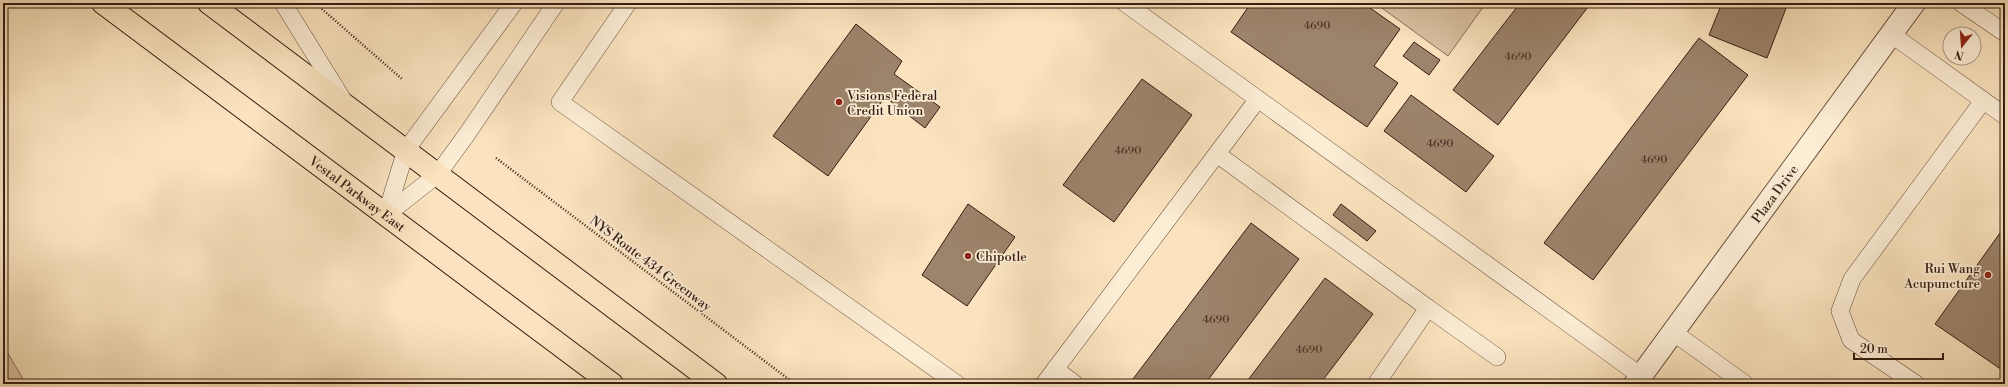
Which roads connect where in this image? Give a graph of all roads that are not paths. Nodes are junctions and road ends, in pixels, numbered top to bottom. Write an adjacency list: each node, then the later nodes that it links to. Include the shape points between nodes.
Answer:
1 (103, 3): 19 (main road, Vestal Parkway East)
2 (209, 3): 14 (main road)
3 (283, 3): 14 (lane)
4 (514, 3): 16 (lane)
5 (556, 3): 18 (lane)
6 (628, 3): 27 (lane, via 560,102)
7 (1125, 3): 12 (lane)
8 (1914, 3): 11 (street, Plaza Drive)
9 (1961, 3): 10 (lane)
10 (2005, 33)
11 (1891, 34): 13 (lane); 21 (street, Plaza Drive)
12 (1258, 99): 17 (lane); 24 (lane)
13 (1983, 101): 15 (lane); 32 (lane, via 1852,279 1840,311 1852,340)
14 (346, 106): 16 (main road)
15 (2005, 116)
16 (406, 150): 18 (main road); 19 (lane)
17 (1217, 154): 20 (lane); 23 (lane)
18 (438, 174): 19 (lane); 26 (main road)
19 (386, 215): 25 (main road, Vestal Parkway East)
20 (1428, 308): 22 (lane); 30 (lane)
21 (1673, 332): 24 (street, Plaza Drive); 31 (lane)
22 (1497, 357)
23 (1055, 369): 28 (lane); 29 (lane)
24 (1638, 380)
25 (612, 384)
26 (716, 384)
27 (956, 384)
28 (1044, 384)
29 (1075, 384)
30 (1376, 384)
31 (1745, 384)
32 (1916, 384)

